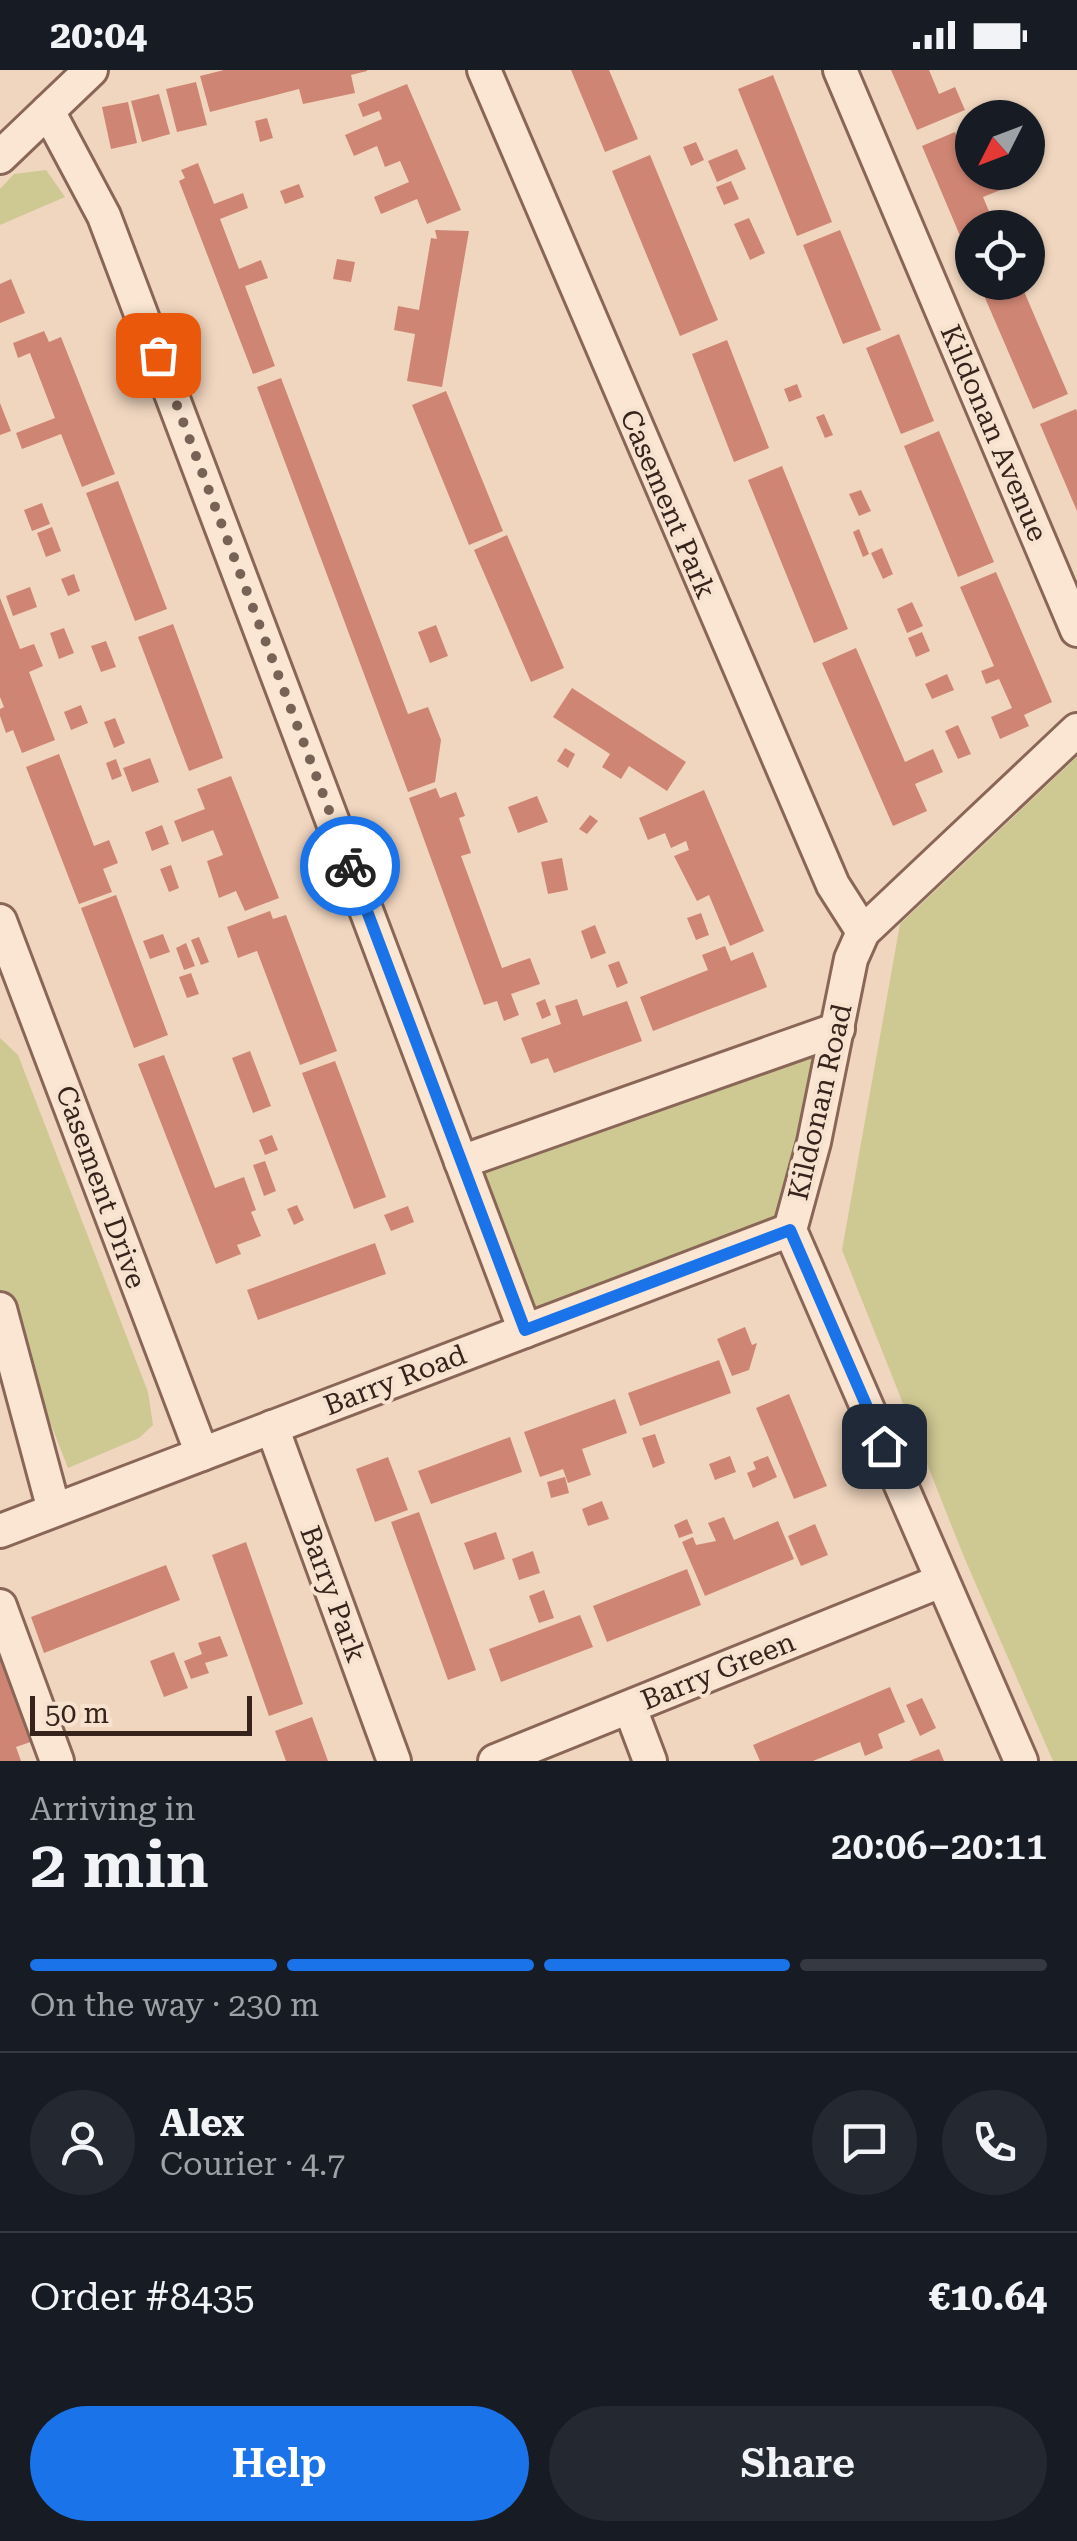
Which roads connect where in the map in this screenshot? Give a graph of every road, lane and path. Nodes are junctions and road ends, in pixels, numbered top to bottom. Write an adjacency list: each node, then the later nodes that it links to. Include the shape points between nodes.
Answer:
1 (91, 70): 4 (street)
2 (484, 70): 9 (street, Casement Park, via 833,885)
3 (840, 70): 6 (street, Kildonan Avenue)
4 (48, 111): 5 (street); 12 (street, via 104,216)
5 (0, 157)
6 (1077, 630)
7 (1077, 730): 9 (street, Kildonan Road)
8 (0, 921): 10 (street, Casement Drive)
9 (863, 932): 11 (street, Kildonan Road)
10 (9, 966): 17 (street, Casement Drive)
11 (838, 1029): 12 (street); 13 (street, Kildonan Road)
12 (461, 1162): 15 (street)
13 (790, 1230): 15 (street, Barry Road); 20 (street, Kildonan Road)
14 (0, 1310): 18 (street)
15 (525, 1330): 16 (street, Barry Road)
16 (272, 1427): 17 (street, Barry Road); 24 (street, Barry Park)
17 (202, 1454): 18 (street, Barry Road)
18 (54, 1510): 19 (street, Barry Road)
19 (0, 1531)
20 (941, 1581): 22 (street, Barry Green); 27 (street, Kildonan Road)
21 (0, 1606): 23 (street)
22 (630, 1708): 25 (street, Barry Green); 26 (street)
23 (57, 1761)
24 (394, 1761)
25 (495, 1761)
26 (650, 1761)
27 (1020, 1761)

